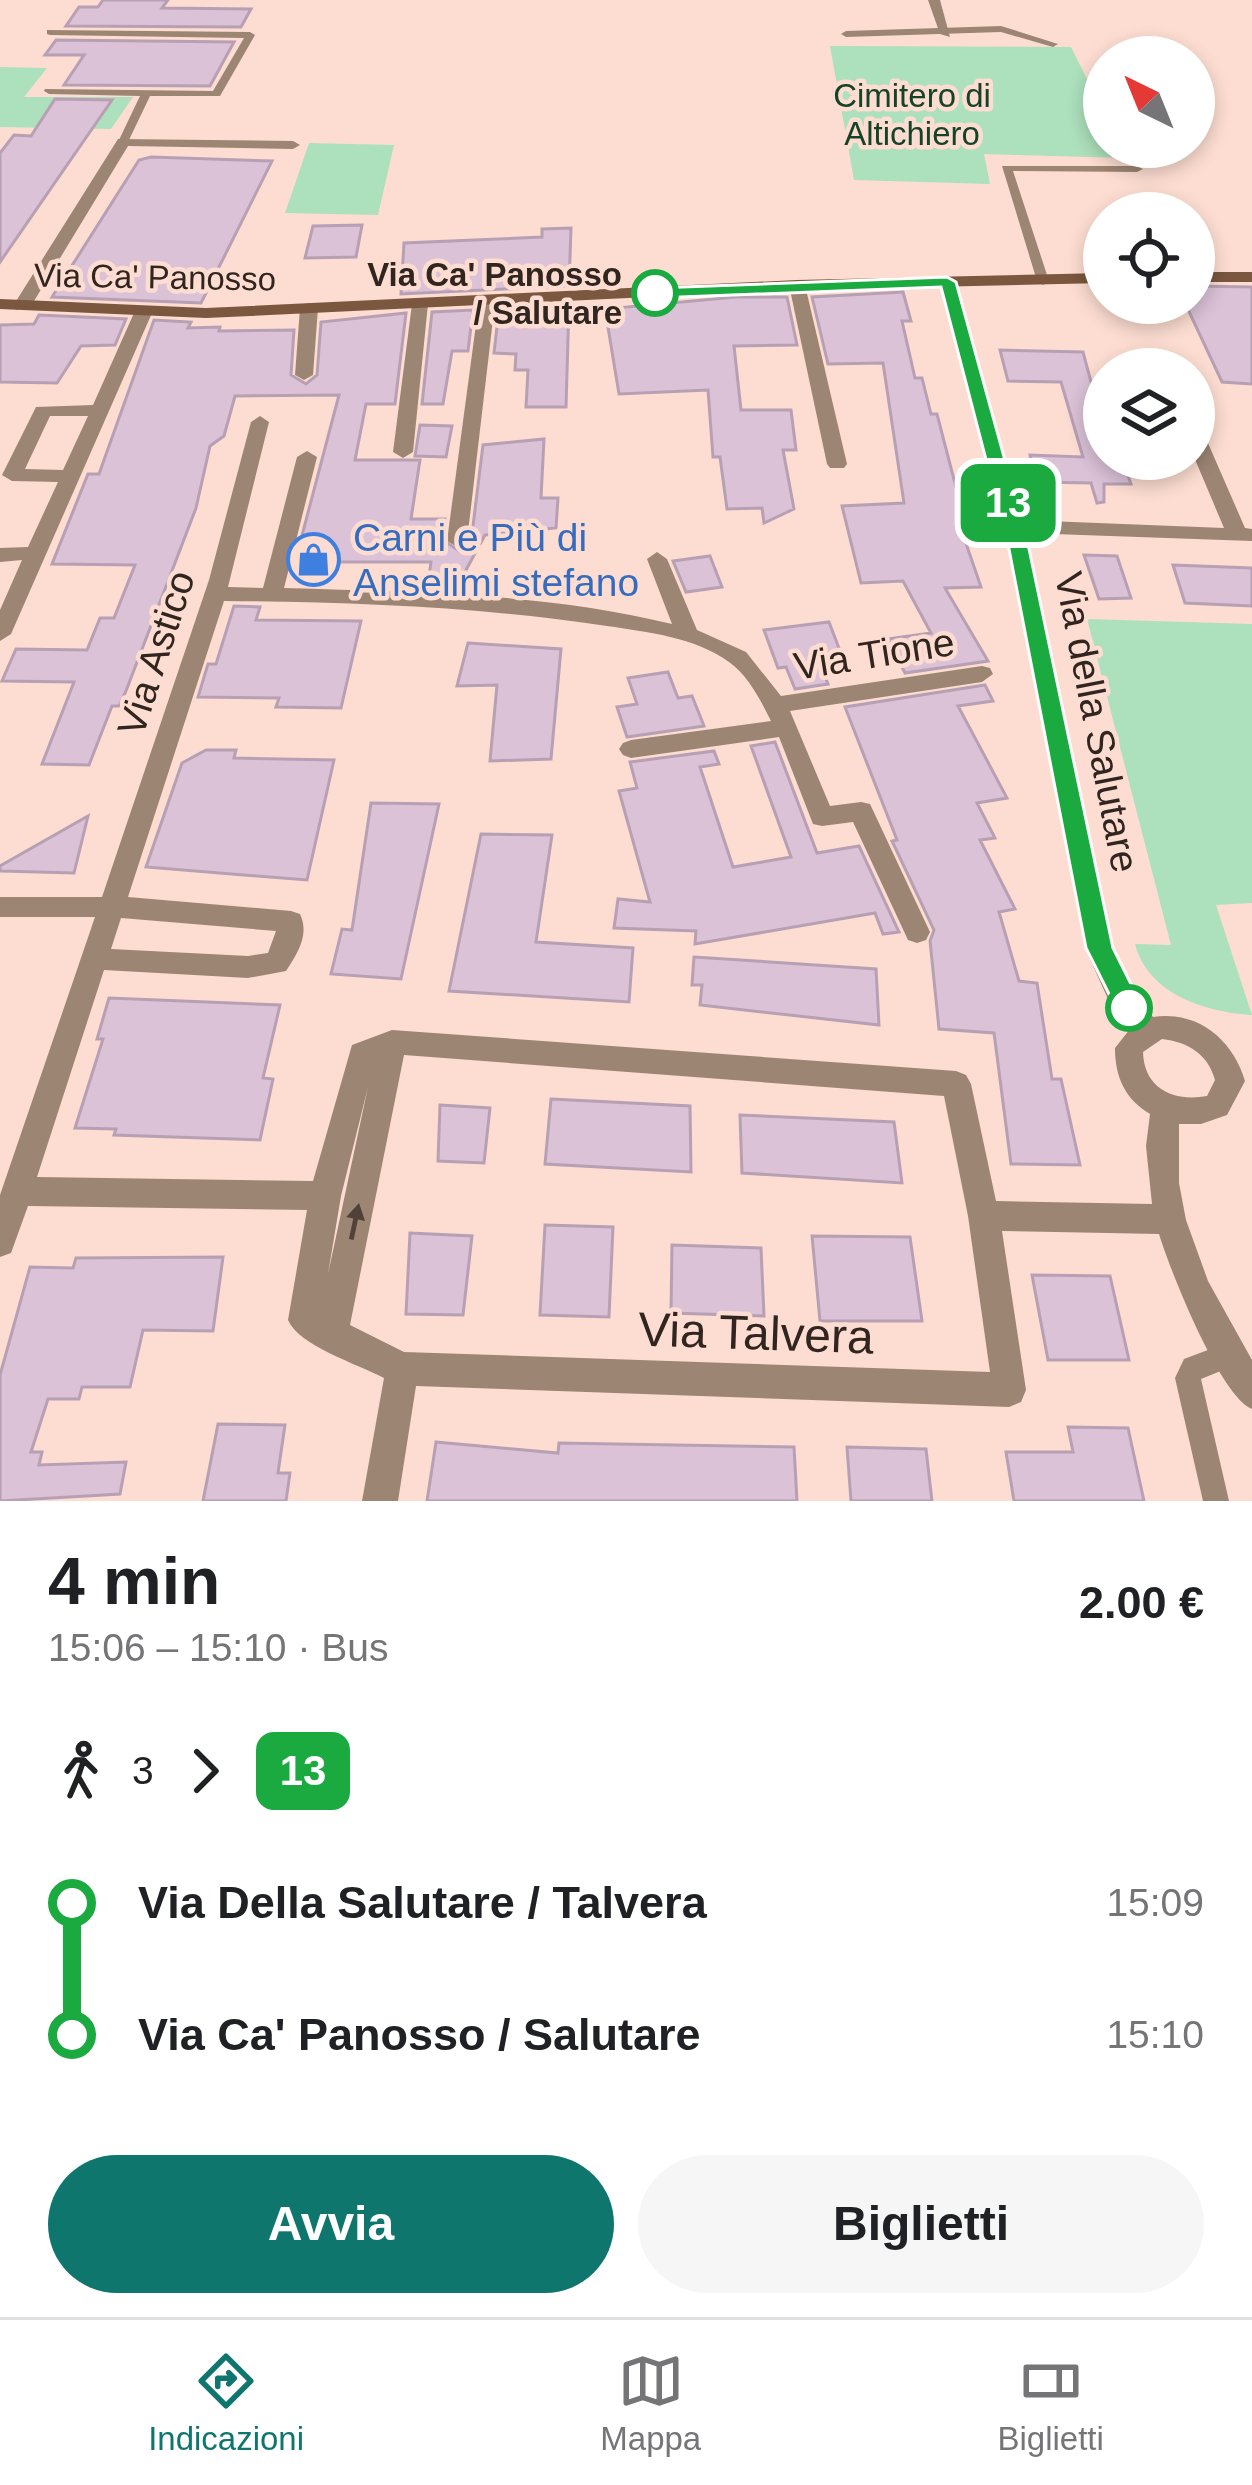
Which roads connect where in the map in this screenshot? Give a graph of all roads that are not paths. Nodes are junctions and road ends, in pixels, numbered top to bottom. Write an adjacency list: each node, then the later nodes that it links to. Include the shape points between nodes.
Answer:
1 (934, 0): 4 (street)
2 (50, 32): 7 (lane, via 250,35 216,94)
3 (846, 34): 4 (lane)
4 (946, 34): 5 (lane, via 1001,29)
5 (1053, 44)
6 (49, 92): 7 (lane)
7 (146, 93): 8 (lane)
8 (123, 142): 9 (street); 20 (street)
9 (293, 145)
10 (1137, 169): 14 (lane, via 1006,168)
11 (1215, 277): 12 (street)
12 (1252, 278)
13 (1083, 279): 14 (street, Via Ca' Panosso)
14 (1043, 280): 15 (street, Via Ca' Panosso)
15 (947, 282): 16 (street, Via Ca' Panosso); 33 (street, Via della Salutare)
16 (796, 285): 17 (street, Via Ca' Panosso); 30 (street)
17 (487, 302): 19 (street, Via Ca' Panosso); 35 (street)
18 (0, 304): 20 (street, Via Ca' Panosso)
19 (420, 304): 21 (street, Via Ca' Panosso); 28 (street)
20 (22, 306): 22 (street, Via Ca' Panosso)
21 (309, 308): 22 (street, Via Ca' Panosso); 23 (street, Via Ca' Panosso)
22 (143, 313): 24 (street)
23 (304, 375)
24 (100, 410): 27 (street, via 43,411); 31 (street)
25 (260, 422): 39 (street, Via Astico)
26 (0, 440): 27 (street)
27 (27, 442): 31 (street, via 12,475)
28 (403, 452)
29 (307, 458): 40 (street)
30 (837, 464)
31 (69, 476): 36 (street)
32 (1215, 476): 34 (street)
33 (1013, 526): 34 (street); 50 (street, Via della Salutare, via 1100,948 1118,991)
34 (1244, 534)
35 (458, 541)
36 (37, 554): 37 (street); 41 (street)
37 (0, 555)
38 (656, 559): 42 (street)
39 (215, 594): 40 (street, Via Tione); 46 (street, Via Astico)
40 (272, 594): 42 (street, Via Tione, via 455,602)
41 (0, 634)
42 (688, 635): 44 (street, Via Tione, via 735,653)
43 (982, 674): 44 (street, Via Tione)
44 (782, 716): 45 (street, Via Tione); 48 (street, Via Tione, via 823,818 861,811)
45 (631, 749)
46 (116, 907): 47 (street); 49 (street, Via Astico); 49 (street, via 278,917 291,922 289,946 276,963 248,967)
47 (0, 908)
48 (917, 932)
49 (98, 959): 54 (street, Via Astico)
50 (1148, 1030): 52 (street, via 1192,1033); 53 (street, via 1130,1048 1130,1074)
51 (392, 1042): 55 (street, via 362,1054); 56 (street, Via Talvera, via 956,1084); 59 (street, one-way to 51)
52 (1239, 1067): 53 (street, via 1217,1106)
53 (1166, 1108): 57 (street, via 1158,1164)
54 (17, 1191): 55 (street); 58 (street, Via Astico)
55 (325, 1196): 59 (street, via 304,1320)
56 (984, 1216): 57 (street); 61 (street, Via Talvera, via 1009,1390)
57 (1169, 1219): 60 (street)
58 (0, 1242)
59 (332, 1336): 61 (street, Via Talvera)
60 (1229, 1355): 62 (street); 64 (lane, via 1193,1368 1188,1378)
61 (402, 1369): 63 (street)
62 (1252, 1393)
63 (380, 1501)
64 (1216, 1501)

